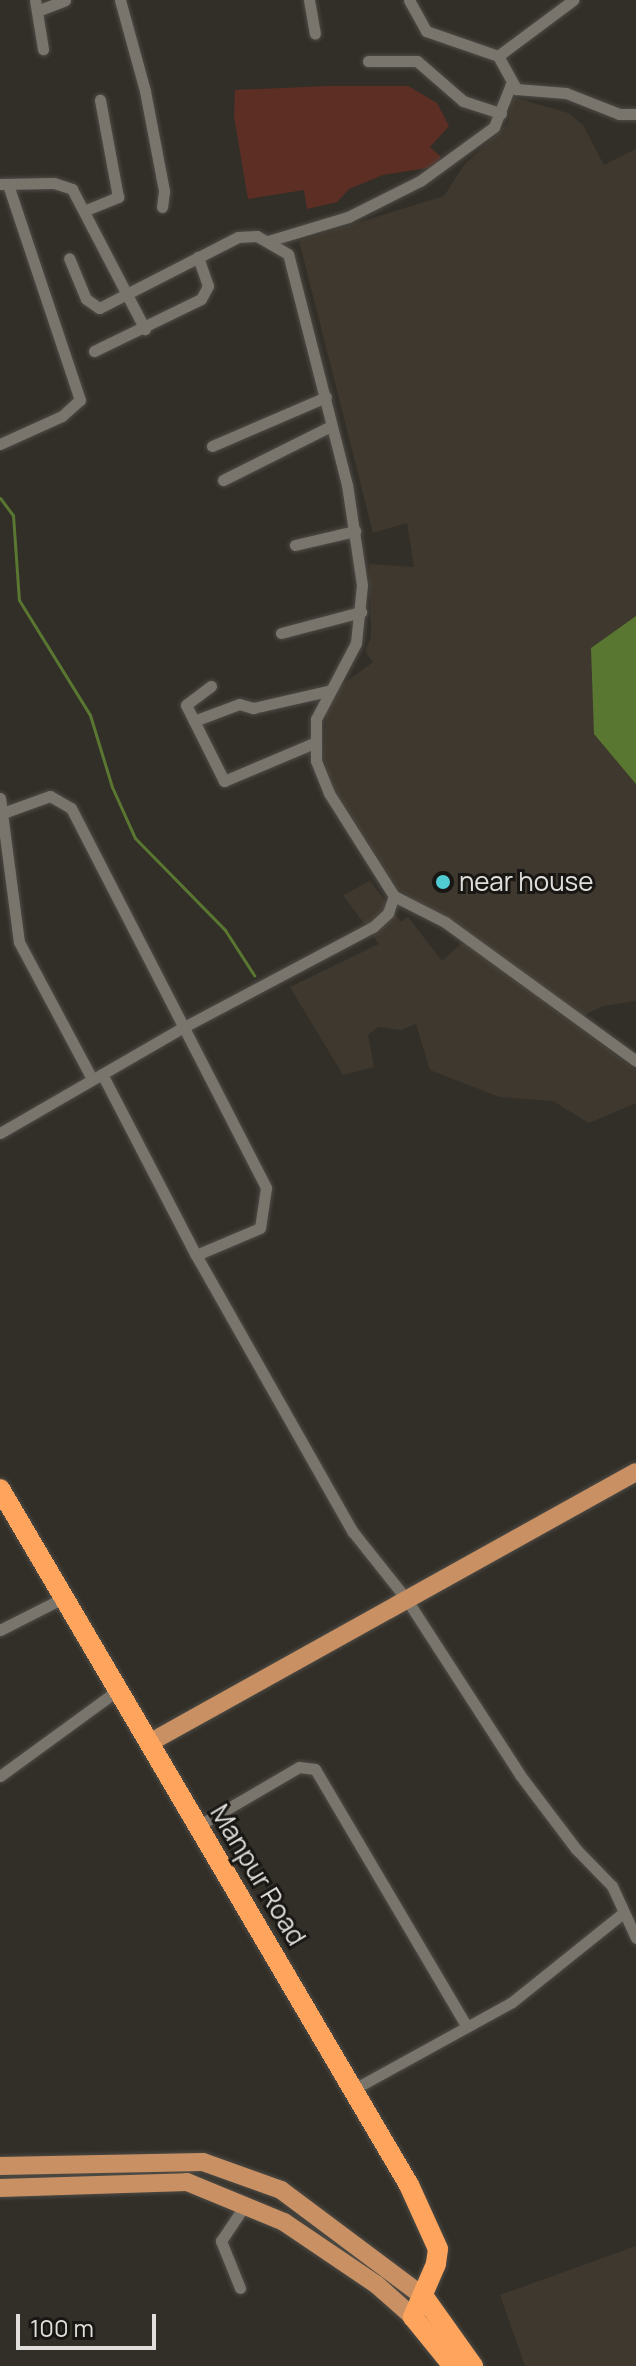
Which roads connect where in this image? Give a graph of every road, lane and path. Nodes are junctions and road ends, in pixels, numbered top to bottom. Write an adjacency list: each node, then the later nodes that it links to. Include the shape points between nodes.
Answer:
1 (65, 0): 6 (street)
2 (120, 0): 17 (street, via 145,91 164,191)
3 (309, 0): 7 (street)
4 (573, 0): 9 (street)
5 (411, 2): 9 (street, via 432,34)
6 (36, 5): 8 (street)
7 (315, 33)
8 (43, 49)
9 (498, 56): 11 (street)
10 (368, 61): 13 (street, via 417,61 463,101)
11 (511, 84): 13 (street); 14 (street, via 526,93 566,93 619,114)
12 (100, 100): 16 (street, via 118,197)
13 (501, 113): 18 (street, via 486,135 400,194 348,217)
14 (636, 114)
15 (4, 184): 16 (street, via 54,183 72,189); 26 (street, via 80,400 62,416)
16 (84, 207): 21 (street)
17 (162, 207)
18 (268, 241): 19 (street, via 238,237); 24 (street, via 281,247 292,263)
19 (198, 257): 21 (street); 22 (street, via 208,286 205,294)
20 (69, 258): 21 (street, via 93,307)
21 (129, 295): 22 (street)
22 (145, 329): 23 (street)
23 (94, 351)
24 (326, 397): 25 (street); 27 (street)
25 (331, 426): 28 (street); 29 (street)
26 (0, 444)
27 (212, 446)
28 (223, 480)
29 (355, 531): 30 (street); 31 (street)
30 (295, 545)
31 (361, 612): 32 (street); 34 (street, via 352,654)
32 (281, 633)
33 (211, 686): 35 (street, via 186,703)
34 (328, 691): 35 (street, via 253,708 239,704); 36 (street)
35 (194, 721): 36 (street, via 224,781)
36 (314, 743): 39 (street, via 329,793)
37 (0, 798): 38 (street)
38 (2, 813): 40 (street, via 50,796 65,801); 42 (street, via 19,942)
39 (394, 896): 40 (street, via 373,927); 41 (street, via 445,922)
40 (182, 1028): 42 (street); 44 (street, via 266,1188 260,1228)
41 (636, 1061)
42 (97, 1077): 43 (street); 44 (street)
43 (0, 1133)
44 (196, 1255): 48 (street, via 353,1532)
45 (636, 1472): 48 (main road)
46 (0, 1489): 47 (highway, Manpur Road)
47 (63, 1598): 49 (street); 50 (highway, Manpur Road)
48 (407, 1600): 51 (main road); 54 (street, via 520,1775 576,1849 612,1886)
49 (0, 1630)
50 (118, 1690): 51 (highway, Manpur Road); 52 (street)
51 (149, 1743): 53 (highway, Manpur Road)
52 (0, 1776)
53 (198, 1826): 56 (street, via 299,1767 315,1769); 57 (highway, Manpur Road)
54 (622, 1914): 55 (street); 56 (street, via 546,1978)
55 (636, 1938)
56 (467, 2027): 57 (street)
57 (354, 2089): 62 (highway, Manpur Road, via 409,2185 438,2249)
58 (0, 2166): 62 (main road, via 203,2162 281,2190)
59 (0, 2188): 60 (main road, via 187,2182)
60 (245, 2205): 61 (street, via 221,2241); 63 (main road, via 284,2222 377,2285)
61 (240, 2288)
62 (424, 2297): 63 (highway, Manpur Road); 65 (highway)
63 (413, 2317): 64 (highway)
64 (453, 2366)
65 (473, 2366)

